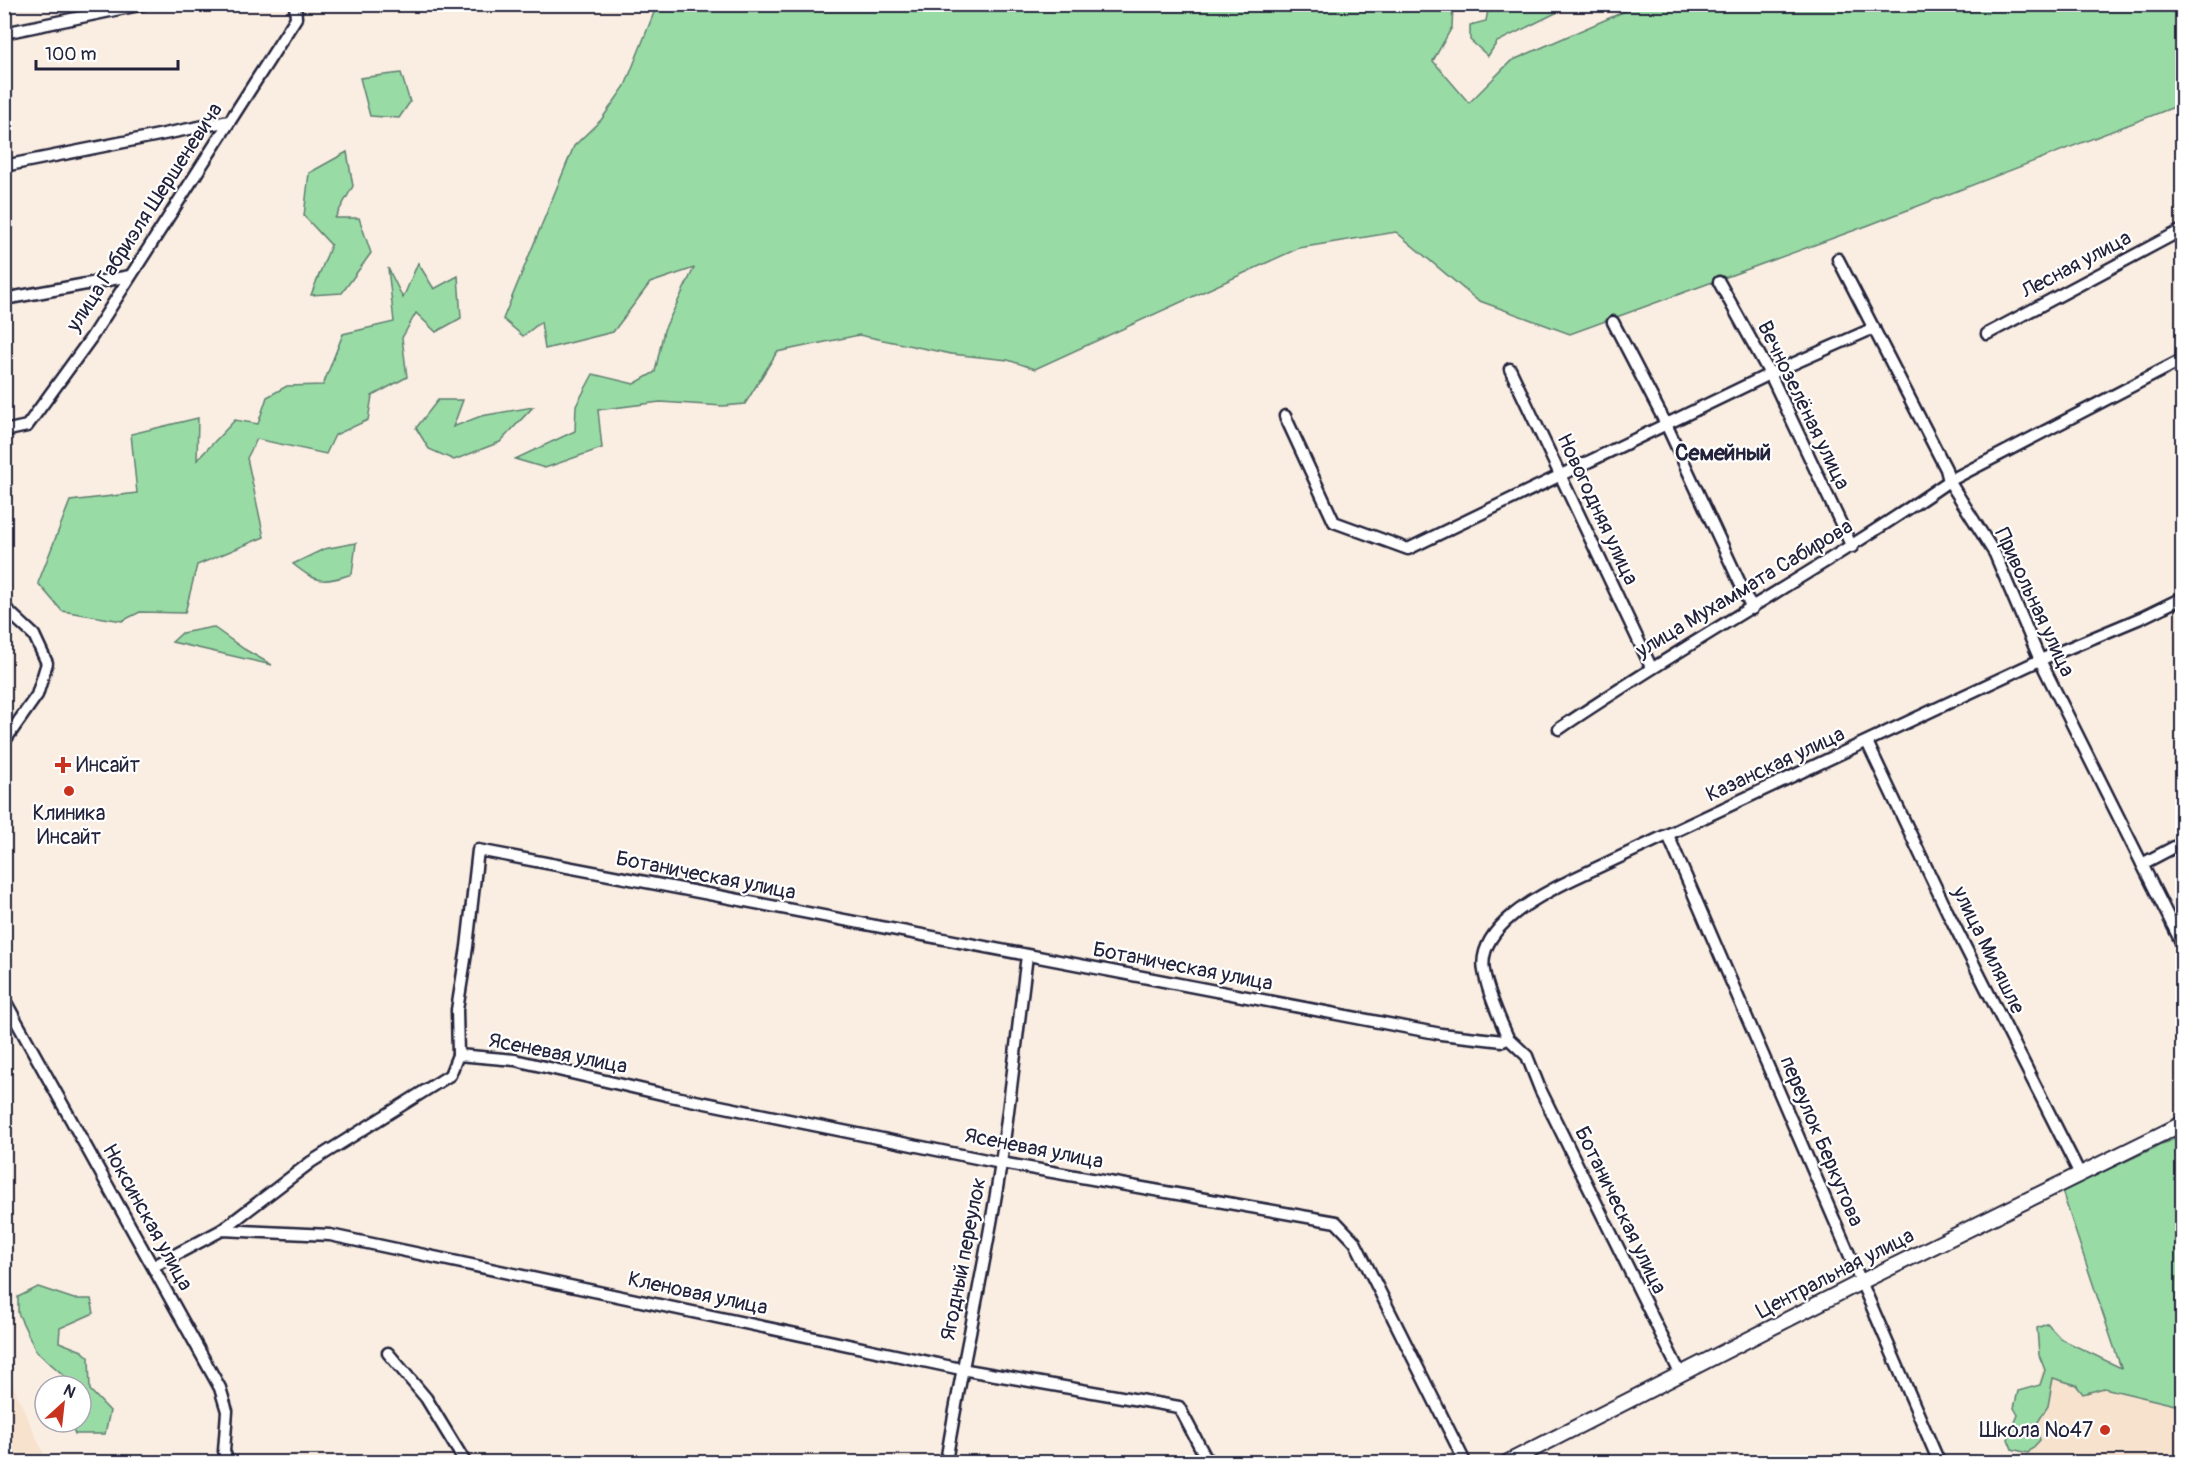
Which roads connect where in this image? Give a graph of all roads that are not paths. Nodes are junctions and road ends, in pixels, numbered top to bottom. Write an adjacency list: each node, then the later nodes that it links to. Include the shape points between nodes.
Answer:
1 (144, 4): 3 (street)
2 (295, 4): 5 (street, улица Габриэля Шершеневича, via 296,18)
3 (127, 6): 4 (street)
4 (4, 33)
5 (229, 121): 6 (street); 9 (street, улица Габриэля Шершеневича)
6 (4, 166)
7 (2182, 230): 14 (street, Лесная улица)
8 (1838, 259): 13 (street, Привольная улица)
9 (130, 276): 11 (street); 20 (street, улица Габриэля Шершеневича, via 27,426)
10 (1719, 282): 17 (street, Вечнозелёная улица)
11 (4, 299)
12 (1613, 322): 19 (street)
13 (1874, 328): 17 (street); 22 (street, Привольная улица)
14 (1987, 334)
15 (2182, 360): 22 (street)
16 (1510, 369): 21 (street, Новогодняя улица)
17 (1770, 374): 19 (street); 23 (street, Вечнозелёная улица)
18 (1285, 416): 21 (street, via 1334,522 1408,549)
19 (1666, 424): 21 (street); 26 (street)
20 (4, 431)
21 (1561, 474): 28 (street, Новогодняя улица)
22 (1949, 481): 23 (street, улица Мухаммата Сабирова); 27 (street, Привольная улица, via 1995,554)
23 (1852, 547): 26 (street, улица Мухаммата Сабирова)
24 (2182, 598): 27 (street, Казанская улица)
25 (4, 607): 30 (street, via 34,635 47,663 37,695)
26 (1752, 609): 28 (street, улица Мухаммата Сабирова)
27 (2040, 660): 31 (street, Казанская улица); 34 (street, Привольная улица)
28 (1651, 667): 29 (street, улица Мухаммата Сабирова)
29 (1558, 729)
30 (4, 742)
31 (1867, 742): 32 (street, Казанская улица); 42 (street, улица Миляшле, via 1957,932)
32 (1668, 835): 38 (street, Казанская улица, via 1534,898 1505,922 1487,946 1483,969); 45 (street, переулок Беркутова)
33 (2182, 843): 34 (street)
34 (2142, 864): 35 (street, Привольная улица)
35 (2182, 944)
36 (1027, 956): 38 (street, Ботаническая улица, via 1441,1034 1503,1041); 39 (street, Ботаническая улица, via 478,850 457,1010); 41 (street, Ягодный переулок)
37 (4, 999): 44 (street, Ноксинская улица)
38 (1508, 1038): 48 (street, Ботаническая улица, via 1527,1056)
39 (458, 1055): 41 (street, Ясеневая улица, via 515,1060); 43 (street, via 450,1075 310,1162)
40 (2182, 1124): 42 (street, Центральная улица)
41 (1001, 1163): 47 (street, Ягодный переулок); 53 (street, Ясеневая улица, via 1336,1222 1355,1242)
42 (2080, 1174): 45 (street, Центральная улица)
43 (222, 1230): 44 (street); 47 (street, Кленовая улица, via 330,1234)
44 (154, 1266): 49 (street, Ноксинская улица, via 220,1388 227,1410 224,1452)
45 (1861, 1282): 48 (street, Центральная улица); 55 (street, переулок Беркутова)
46 (388, 1353): 50 (street, via 426,1398)
47 (961, 1369): 51 (street, Ягодный переулок); 52 (street, Кленовая улица, via 1179,1407)
48 (1681, 1375): 54 (street, Центральная улица)
49 (228, 1462)
50 (465, 1462)
51 (946, 1462)
52 (1208, 1462)
53 (1466, 1462)
54 (1508, 1462)
55 (1939, 1462)

